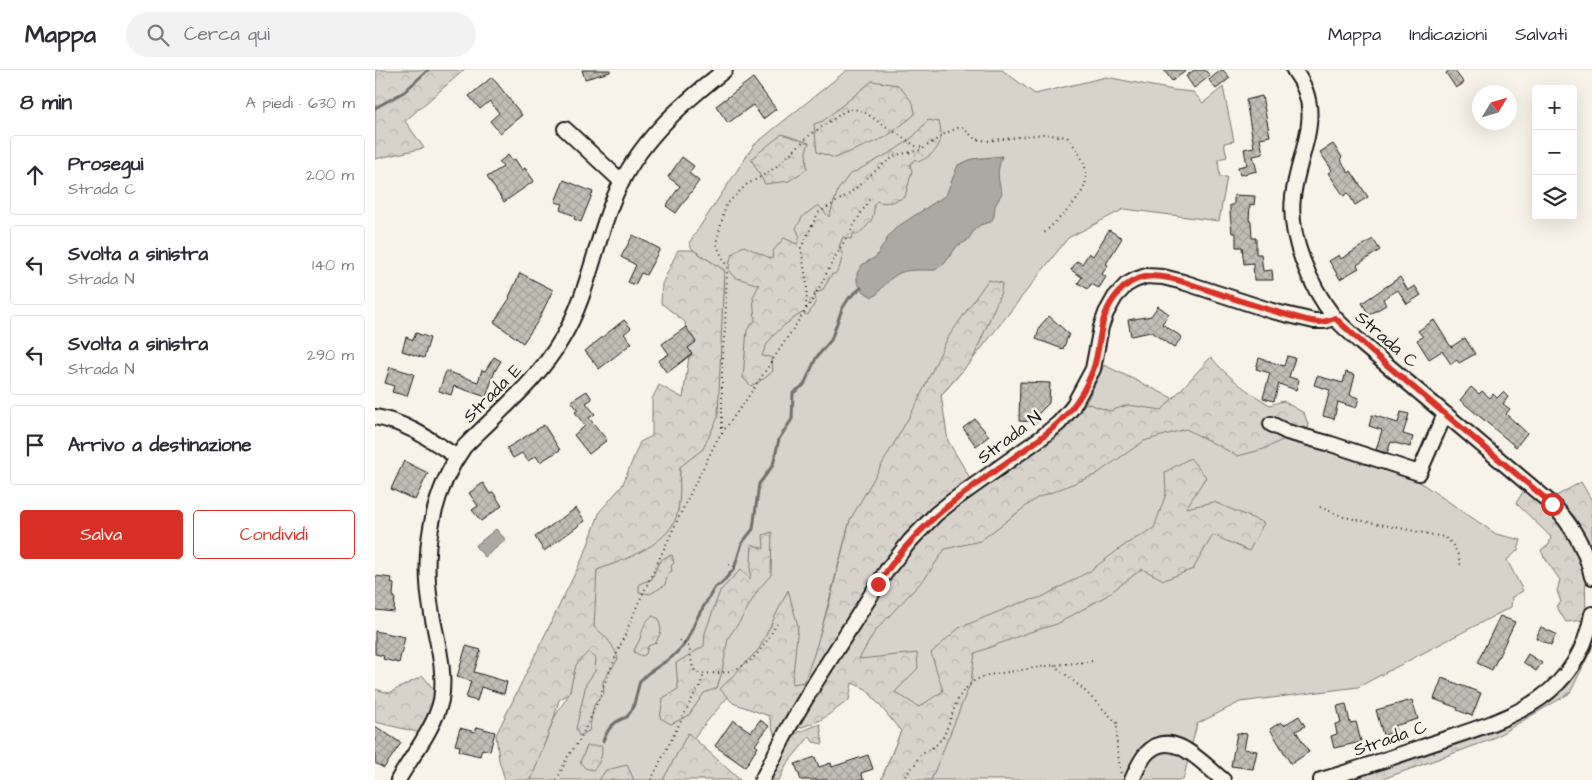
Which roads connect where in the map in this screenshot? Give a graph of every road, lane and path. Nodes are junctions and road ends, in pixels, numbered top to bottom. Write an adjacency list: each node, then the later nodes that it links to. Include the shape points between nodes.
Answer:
1 (725, 70): 7 (street, Strada E, via 688,99 660,127 641,150)
2 (1294, 70): 11 (street, Strada C, via 1308,96 1311,118 1294,188 1293,224 1303,262)
3 (565, 129): 7 (street)
4 (916, 146): 5 (path); 6 (path); 15 (path, via 864,112 845,111 811,134 769,172 746,185 726,205 717,240 727,267)
5 (923, 148): 6 (path); 9 (path, via 958,128 963,128 975,139 987,141 1043,134 1067,137 1079,151 1087,172 1084,191)
6 (915, 150): 10 (path, via 896,156 849,194 818,213 801,248 807,285)
7 (622, 182): 16 (street, Strada E, via 563,338 529,384)
8 (870, 198): 10 (path)
9 (1043, 234)
10 (806, 310): 15 (path)
11 (1335, 318): 12 (street, Strada C); 32 (street, Strada N, via 1314,321 1272,311 1163,277 1146,276 1126,285 1106,313 1093,369 1072,408 1042,437 936,514 909,541 815,683)
12 (1445, 414): 14 (street, via 1419,473 1287,432); 21 (street, Strada C, via 1563,516 1581,545)
13 (375, 417): 16 (street, via 394,420 413,429)
14 (1271, 424)
15 (722, 433): 30 (path, via 637,606 593,713)
16 (457, 457): 29 (street, Strada E, via 435,506 427,553 428,596 442,665 441,702)
17 (1320, 507): 19 (path, via 1344,518 1443,537 1455,547)
18 (730, 566): 20 (path)
19 (1461, 568)
20 (738, 569)
21 (1592, 577)
22 (1592, 614): 35 (street, Strada C, via 1586,640 1574,664 1561,681 1531,706 1493,724)
23 (777, 624): 27 (path, via 766,643 744,666)
24 (681, 640): 27 (path, via 687,646 693,669)
25 (1094, 661): 26 (path)
26 (1054, 665): 28 (path, via 1117,723 1117,748); 33 (path, via 975,680 963,691 944,736 919,756)
27 (704, 674): 31 (path)
28 (1127, 779): 34 (street, via 1148,752 1160,744 1172,744 1194,756)
29 (398, 780)
30 (557, 780)
31 (651, 780)
32 (762, 780)
33 (902, 780)
34 (1223, 780)
35 (1321, 780)

